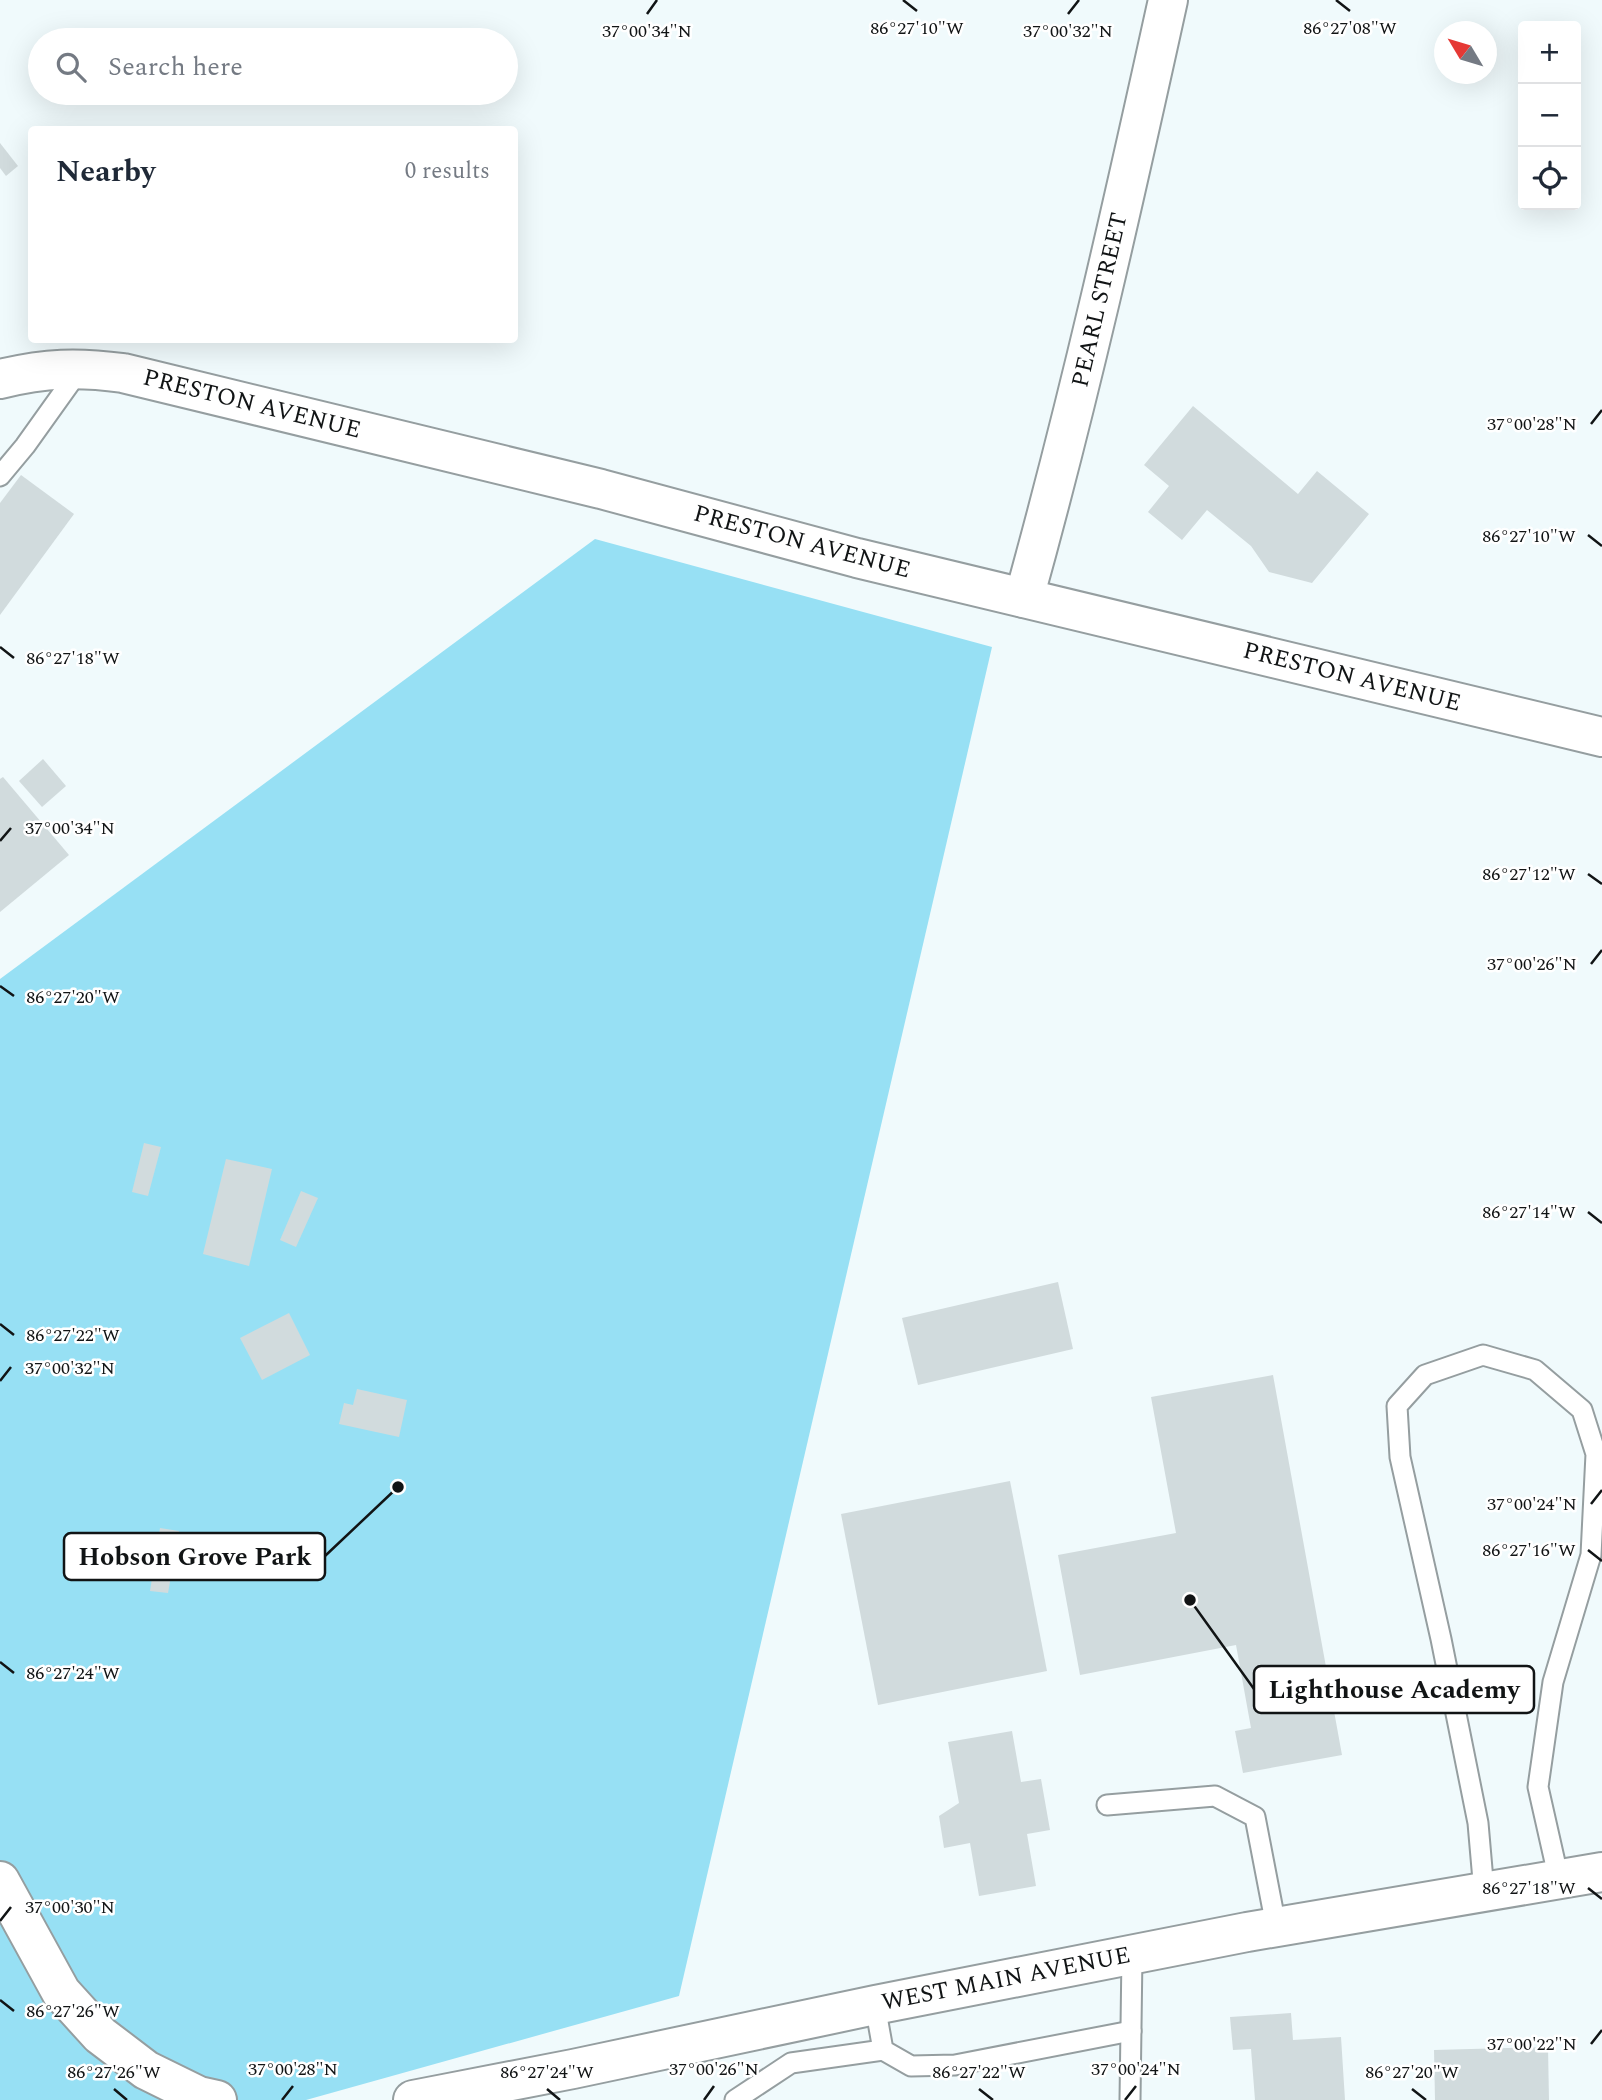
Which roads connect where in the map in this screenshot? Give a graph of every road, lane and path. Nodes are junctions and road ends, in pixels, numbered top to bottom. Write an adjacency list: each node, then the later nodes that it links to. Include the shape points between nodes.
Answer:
1 (1168, 0): 5 (street, PEARL STREET, via 1106,281)
2 (81, 368): 3 (street, PRESTON AVENUE, via 37,370); 4 (lane); 5 (street, PRESTON AVENUE, via 123,373 252,403)
3 (0, 379)
4 (0, 476)
5 (1024, 598): 6 (street, PRESTON AVENUE)
6 (1602, 737)
7 (1107, 1805): 12 (lane, via 1215,1796 1255,1817)
8 (1602, 1872): 9 (street, WEST MAIN AVENUE)
9 (1559, 1880): 11 (street, WEST MAIN AVENUE); 11 (lane, via 1538,1787 1553,1682 1591,1555 1596,1454 1582,1410 1535,1370 1483,1355 1425,1375 1397,1406 1400,1457 1478,1823)
10 (0, 1881): 17 (street, via 61,1992 100,2035 146,2070)
11 (1484, 1892): 12 (street, WEST MAIN AVENUE)
12 (1276, 1926): 13 (street, WEST MAIN AVENUE)
13 (1132, 1954): 14 (street, WEST MAIN AVENUE); 15 (lane)
14 (875, 2005): 16 (lane); 18 (street, WEST MAIN AVENUE)
15 (1131, 2031): 16 (lane, via 955,2065 911,2066); 20 (lane)
16 (883, 2050): 19 (lane, via 791,2063)
17 (217, 2100)
18 (413, 2100)
19 (735, 2100)
20 (1129, 2100)

